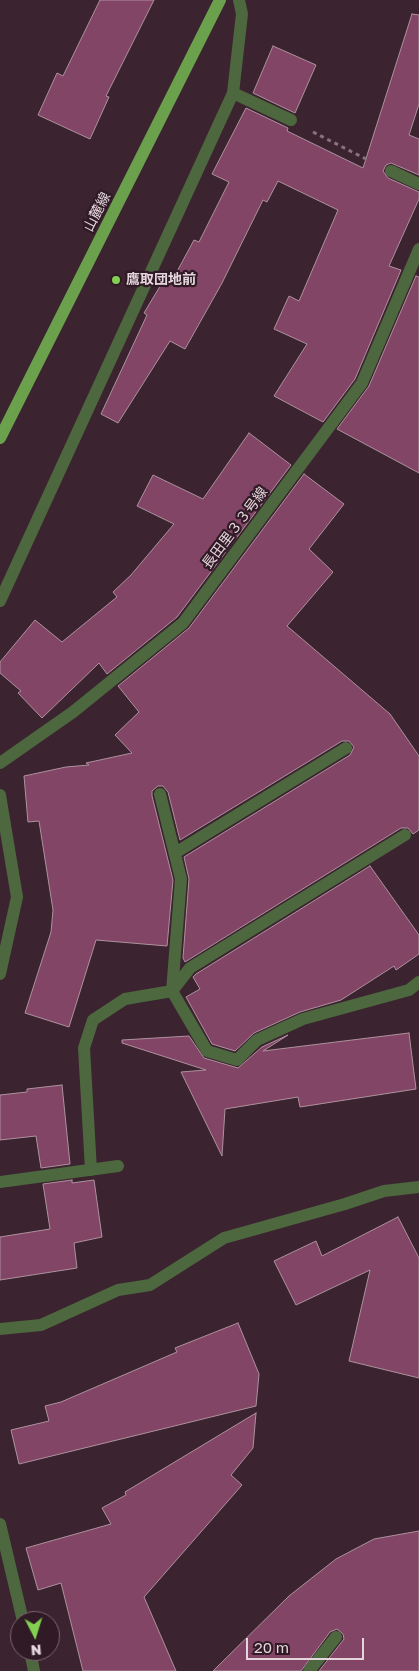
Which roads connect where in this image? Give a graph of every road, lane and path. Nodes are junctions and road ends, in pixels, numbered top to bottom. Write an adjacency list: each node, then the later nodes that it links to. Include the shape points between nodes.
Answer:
1 (220, 0): 8 (main road, 山麓線)
2 (239, 0): 3 (street, via 242,14)
3 (233, 93): 4 (street); 9 (street)
4 (291, 120): 5 (path)
5 (391, 171): 6 (street)
6 (419, 184)
7 (419, 249): 11 (street, 長田里３３号線, via 362,384 183,623 73,712)
8 (0, 438)
9 (0, 600)
10 (346, 748): 15 (street)
11 (0, 763)
12 (160, 794): 15 (street)
13 (0, 795): 16 (street, via 17,897)
14 (404, 835): 18 (street, via 190,968)
15 (175, 854): 18 (street, via 181,878)
16 (0, 974)
17 (419, 982): 18 (street, via 409,990 303,1019 257,1040 237,1060 207,1051)
18 (172, 991): 20 (street, via 125,999 93,1020 84,1048)
19 (118, 1166): 20 (street)
20 (91, 1170): 21 (street)
21 (0, 1182)
22 (419, 1187): 23 (street, via 384,1191 224,1238 150,1285 118,1290 41,1325)
23 (0, 1329)
24 (0, 1524): 25 (street)
25 (21, 1611)
26 (336, 1637): 27 (street)
27 (309, 1671)

